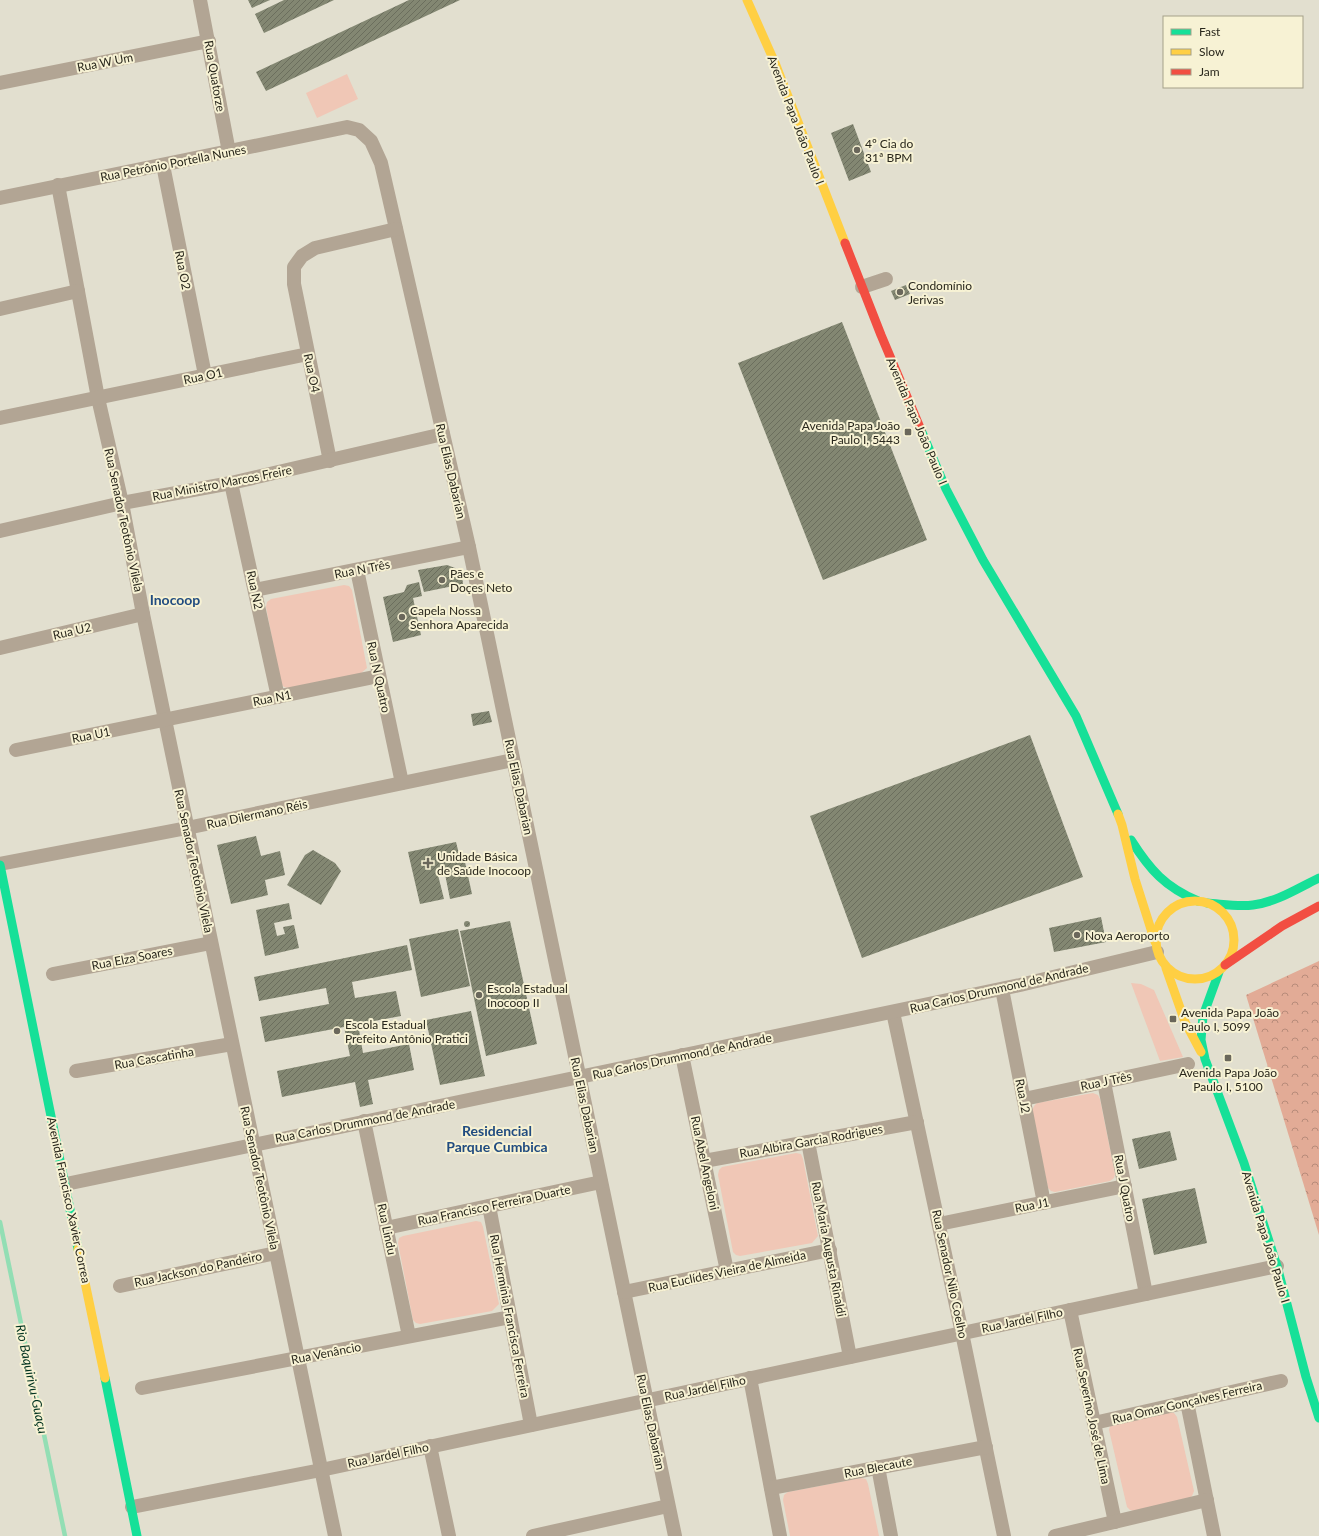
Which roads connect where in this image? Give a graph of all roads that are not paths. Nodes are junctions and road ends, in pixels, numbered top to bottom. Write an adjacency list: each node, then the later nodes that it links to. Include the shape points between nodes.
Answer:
1 (200, 0): 3 (street, Rua Quatorze)
2 (747, 0): 12 (main road, Avenida Papa João Paulo I, via 775,64)
3 (209, 41): 4 (street, Rua W Um); 6 (street, Rua Quatorze)
4 (0, 82)
5 (347, 128): 6 (street, Rua Petrônio Portella Nunes); 10 (street, Rua Elias Dabarian, via 360,130 371,142 381,163)
6 (229, 152): 7 (street, Rua Petrônio Portella Nunes)
7 (163, 165): 8 (street, Rua Petrônio Portella Nunes); 16 (street, Rua O2)
8 (58, 185): 9 (street, Rua Petrônio Portella Nunes); 13 (street, Rua Senador Teotônio Vilela)
9 (0, 198)
10 (396, 229): 15 (street, Rua O4, via 315,248 302,256 294,267 294,284); 19 (street, Rua Elias Dabarian)
11 (886, 279): 12 (street)
12 (862, 287): 35 (main road, Avenida Papa João Paulo I, via 946,489 983,560 1076,716)
13 (78, 291): 14 (street); 17 (street, Rua Senador Teotônio Vilela)
14 (0, 309)
15 (308, 354): 16 (street, Rua O1); 20 (street, Rua O4)
16 (205, 375): 17 (street, Rua O1)
17 (98, 398): 18 (street, Rua O1); 22 (street, Rua Senador Teotônio Vilela)
18 (0, 418)
19 (443, 434): 20 (street, Rua Ministro Marcos Freire); 24 (street, Rua Elias Dabarian)
20 (330, 461): 21 (street, Rua Ministro Marcos Freire)
21 (231, 483): 22 (street, Rua Ministro Marcos Freire); 26 (street, Rua N2)
22 (122, 503): 23 (street, Rua Ministro Marcos Freire); 27 (street, Rua Senador Teotônio Vilela)
23 (0, 532)
24 (469, 547): 25 (street, Rua N Três); 33 (street, Rua Elias Dabarian)
25 (357, 570): 26 (street, Rua N Três); 29 (street, Rua N Quatro)
26 (255, 590): 30 (street, Rua N2)
27 (143, 614): 28 (street, Rua U2); 31 (street, Rua Senador Teotônio Vilela)
28 (0, 648)
29 (379, 676): 30 (street, Rua N1); 34 (street, Rua N Quatro)
30 (278, 697): 31 (street, Rua N1)
31 (165, 720): 32 (street, Rua U1); 36 (street, Rua Senador Teotônio Vilela)
32 (16, 750)
33 (513, 760): 34 (street, Rua Dilermano Réis); 54 (street, Rua Elias Dabarian)
34 (402, 783): 36 (street, Rua Dilermano Réis)
35 (1122, 825): 39 (main road, Avenida Papa João Paulo I, via 1144,861 1156,875 1170,888); 42 (main road, Avenida Papa João Paulo I)
36 (188, 828): 37 (street, Rua Dilermano Réis); 41 (street, Rua Senador Teotônio Vilela)
37 (0, 864): 63 (main road, Avenida Francisco Xavier Correa)
38 (1319, 878): 39 (main road, via 1259,904 1247,906)
39 (1202, 902): 42 (main road, via 1188,901 1179,904 1164,916 1156,933); 43 (main road, via 1216,907 1223,913 1232,929 1233,948)
40 (1319, 906): 43 (main road, via 1283,925)
41 (211, 943): 46 (street, Rua Elza Soares); 49 (street, Rua Senador Teotônio Vilela)
42 (1156, 947): 44 (main road); 47 (street, Rua Carlos Drummond de Andrade)
43 (1225, 965): 45 (main road)
44 (1166, 968): 45 (main road, via 1182,978 1192,980 1206,978); 51 (main road, Avenida Papa João Paulo I, via 1181,1014 1192,1038)
45 (1219, 972): 51 (main road, Avenida Papa João Paulo I, via 1203,1016 1200,1040)
46 (53, 974)
47 (1002, 989): 48 (street, Rua Carlos Drummond de Andrade); 56 (street, Rua J2)
48 (893, 1012): 50 (street, Rua Carlos Drummond de Andrade); 58 (street, Rua Senador Nilo Coelho)
49 (232, 1044): 53 (street, Rua Cascatinha); 60 (street, Rua Senador Teotônio Vilela)
50 (682, 1055): 54 (street, Rua Carlos Drummond de Andrade); 61 (street, Rua Abel Angeloni)
51 (1206, 1059): 71 (main road, Avenida Papa João Paulo I, via 1233,1130)
52 (1188, 1064): 55 (street, Rua J Três)
53 (76, 1071)
54 (579, 1077): 57 (street, Rua Carlos Drummond de Andrade); 62 (street, Rua Elias Dabarian)
55 (1104, 1082): 56 (street, Rua J Três); 64 (street, Rua J Quatro)
56 (1024, 1098): 65 (street, Rua J2)
57 (364, 1121): 60 (street, Rua Carlos Drummond de Andrade); 68 (street, Rua Lindu)
58 (917, 1122): 59 (street, Rua Albira Garcia Rodrigues); 67 (street, Rua Senador Nilo Coelho)
59 (808, 1142): 61 (street, Rua Albira Garcia Rodrigues); 69 (street, Rua Maria Augusta Rinaldi)
60 (253, 1144): 63 (street, Rua Carlos Drummond de Andrade); 70 (street, Rua Senador Teotônio Vilela)
61 (704, 1161): 72 (street, Rua Abel Angeloni)
62 (601, 1182): 66 (street, Rua Francisco Ferreira Duarte); 74 (street, Rua Elias Dabarian)
63 (66, 1184): 97 (main road, Avenida Francisco Xavier Correa)
64 (1125, 1186): 65 (street, Rua J1); 75 (street, Rua J Quatro)
65 (1044, 1203): 67 (street, Rua J1)
66 (489, 1206): 68 (street, Rua Francisco Ferreira Duarte); 77 (street, Rua Hermínia Francisca Ferreira)
67 (939, 1224): 78 (street, Rua Senador Nilo Coelho)
68 (386, 1228): 79 (street, Rua Lindu)
69 (830, 1250): 72 (street, Rua Euclídes Vieira de Almeida); 80 (street, Rua Maria Augusta Rinaldi)
70 (276, 1253): 73 (street, Rua Jackson do Pandeiro); 81 (street, Rua Senador Teotônio Vilela)
71 (1277, 1266): 75 (street, Rua Jardel Filho); 87 (main road, Avenida Papa João Paulo I)
72 (727, 1271): 74 (street, Rua Euclídes Vieira de Almeida)
73 (120, 1286)
74 (624, 1292): 85 (street, Rua Elias Dabarian)
75 (1146, 1294): 76 (street, Rua Jardel Filho)
76 (1070, 1310): 78 (street, Rua Jardel Filho); 88 (street, Rua Severino José de Lima)
77 (510, 1317): 79 (street, Rua Venâncio); 89 (street, Rua Hermínia Francisca Ferreira)
78 (962, 1333): 80 (street, Rua Jardel Filho); 91 (street, Rua Senador Nilo Coelho)
79 (409, 1336): 81 (street, Rua Venâncio)
80 (850, 1357): 82 (street, Rua Jardel Filho)
81 (298, 1359): 84 (street, Rua Venâncio); 93 (street, Rua Senador Teotônio Vilela)
82 (750, 1378): 85 (street, Rua Jardel Filho); 94 (street)
83 (1281, 1382): 86 (street, Rua Omar Gonçalves Ferreira)
84 (142, 1388)
85 (646, 1400): 89 (street, Rua Jardel Filho); 96 (street, Rua Elias Dabarian)
86 (1187, 1402): 88 (street, Rua Omar Gonçalves Ferreira); 95 (street)
87 (1319, 1418)
88 (1094, 1423): 98 (street, Rua Severino José de Lima)
89 (531, 1425): 90 (street, Rua Jardel Filho)
90 (430, 1446): 93 (street, Rua Jardel Filho); 102 (street)
91 (986, 1446): 92 (street, Rua Blecaute); 107 (street, Rua Senador Nilo Coelho)
92 (878, 1467): 94 (street, Rua Blecaute); 106 (street)
93 (321, 1470): 97 (street, Rua Jardel Filho); 101 (street, Rua Senador Teotônio Vilela)
94 (771, 1488): 105 (street)
95 (1207, 1500): 98 (street); 109 (street)
96 (668, 1506): 99 (street); 104 (street, Rua Elias Dabarian)
97 (132, 1507): 100 (main road, Avenida Francisco Xavier Correa)
98 (1115, 1522): 108 (street)
99 (558, 1534): 103 (street)
100 (137, 1536)
101 (334, 1536)
102 (449, 1536)
103 (532, 1536)
104 (675, 1536)
105 (780, 1536)
106 (891, 1536)
107 (1004, 1536)
108 (1056, 1536)
109 (1214, 1536)

